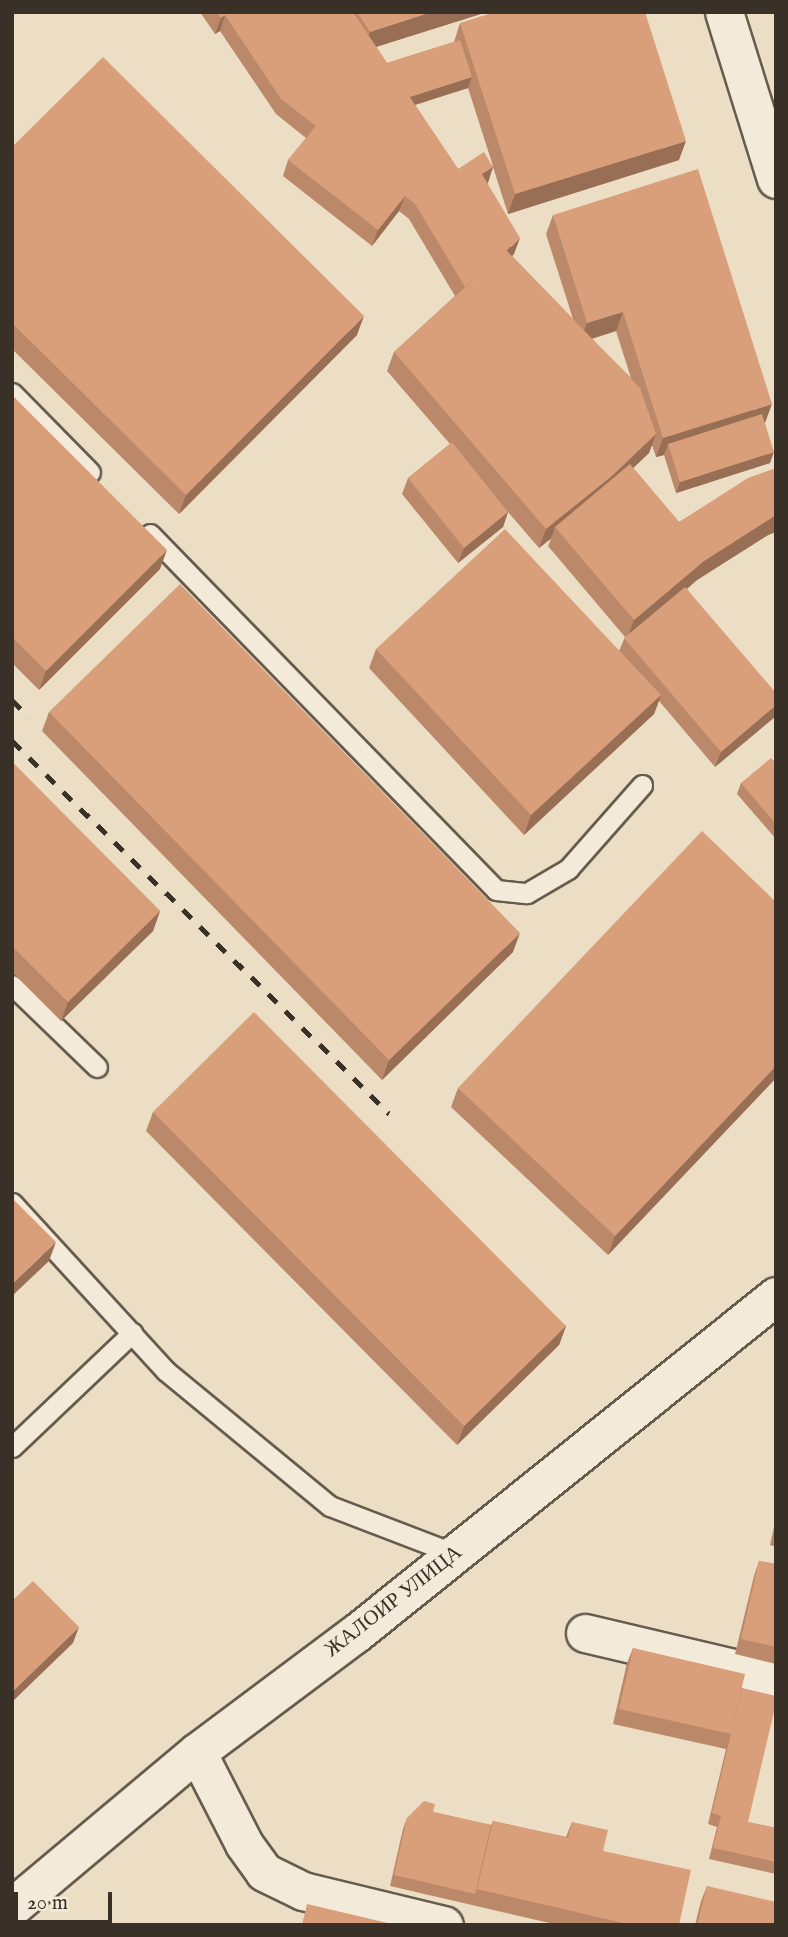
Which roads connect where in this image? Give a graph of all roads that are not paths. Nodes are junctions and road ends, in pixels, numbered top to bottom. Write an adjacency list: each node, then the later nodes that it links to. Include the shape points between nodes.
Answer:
1 (724, 12): 2 (street)
2 (776, 178)
3 (12, 393): 4 (lane)
4 (99, 482)
5 (138, 522): 6 (lane, via 496,891 527,893 568,869)
6 (642, 785)
7 (12, 985): 8 (lane)
8 (97, 1067)
9 (12, 1203): 11 (lane)
10 (776, 1296): 13 (street, ЖАЛОИР УЛИЦА)
11 (132, 1333): 12 (lane); 13 (lane, via 166,1371 330,1506)
12 (12, 1447)
13 (455, 1554): 16 (street, ЖАЛОИР УЛИЦА)
14 (585, 1633): 15 (street)
15 (776, 1678)
16 (197, 1752): 17 (street, ЖАЛОИР УЛИЦА); 18 (street, via 244,1844 264,1872 303,1891)
17 (12, 1907)
18 (444, 1925)

